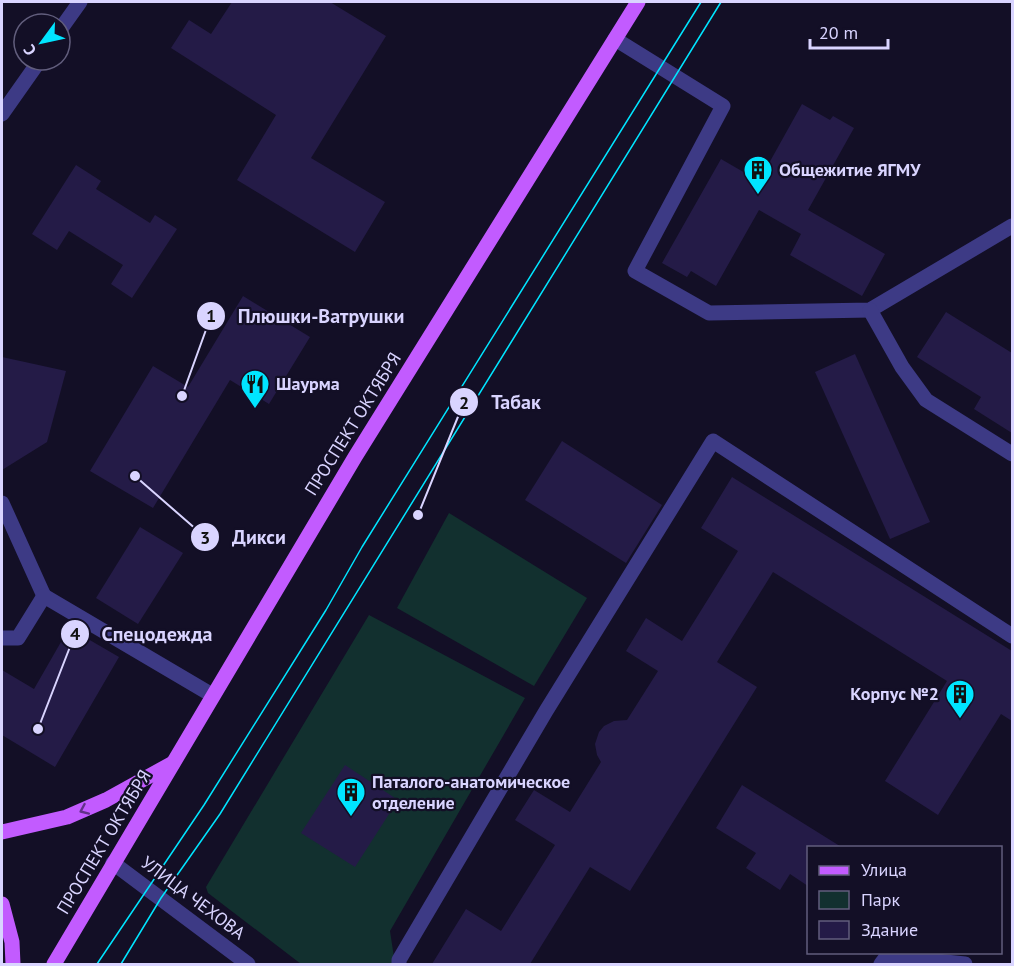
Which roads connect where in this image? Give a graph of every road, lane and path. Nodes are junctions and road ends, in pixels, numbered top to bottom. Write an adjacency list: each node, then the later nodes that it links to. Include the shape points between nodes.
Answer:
1 (638, 2): 2 (main road, ПРОСПЕКТ ОКТЯБРЯ)
2 (615, 39): 6 (street, via 723,106 635,271 709,313); 12 (main road, ПРОСПЕКТ ОКТЯБРЯ)
3 (32, 72): 4 (street)
4 (2, 114)
5 (1012, 226): 6 (street)
6 (870, 310): 7 (street, via 926,400)
7 (1012, 454)
8 (2, 504): 9 (street)
9 (44, 596): 11 (street, via 18,638); 12 (street)
10 (1012, 636): 20 (street, via 713,441 546,711)
11 (2, 638)
12 (212, 695): 13 (main road, ПРОСПЕКТ ОКТЯБРЯ)
13 (173, 763): 14 (main road, one-way to 14, via 67,818); 15 (main road, ПРОСПЕКТ ОКТЯБРЯ)
14 (2, 832)
15 (113, 863): 18 (main road, ПРОСПЕКТ ОКТЯБРЯ); 19 (street, УЛИЦА ЧЕХОВА)
16 (2, 904): 17 (main road)
17 (13, 964)
18 (54, 964)
19 (248, 964)
20 (399, 964)
21 (881, 964): 22 (street, via 887,956)
22 (965, 964)

